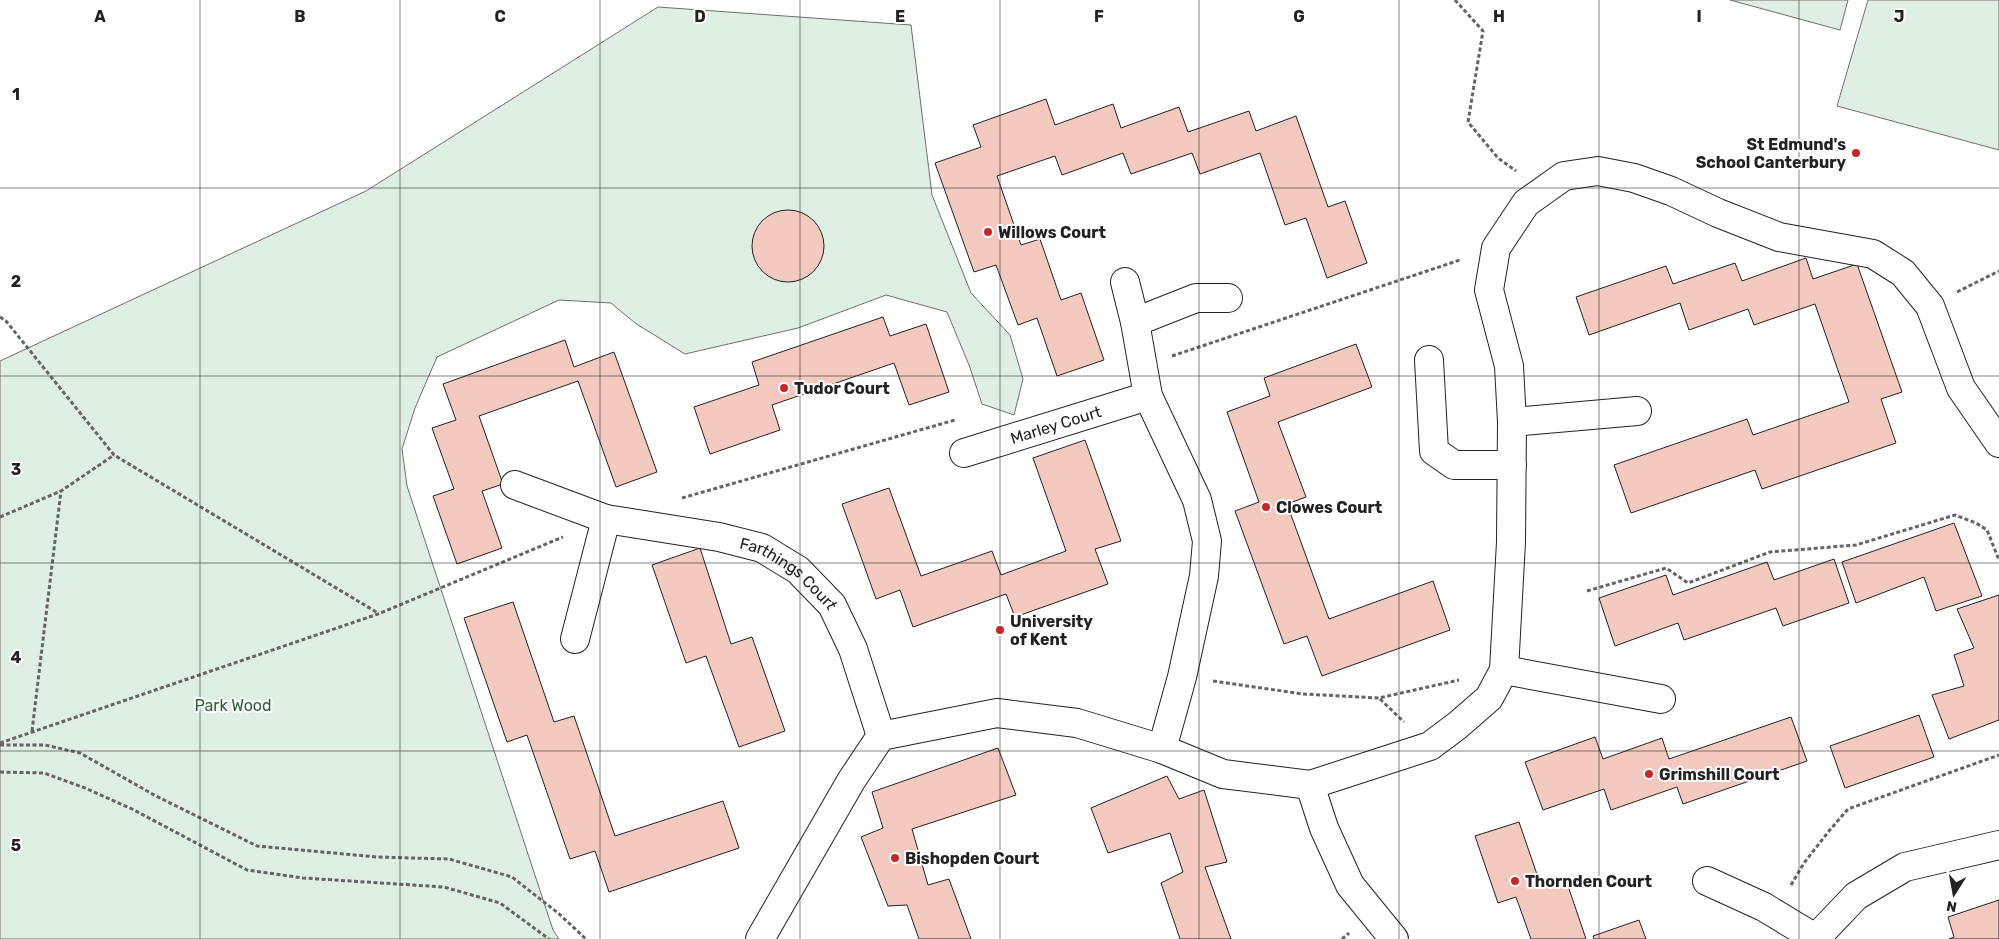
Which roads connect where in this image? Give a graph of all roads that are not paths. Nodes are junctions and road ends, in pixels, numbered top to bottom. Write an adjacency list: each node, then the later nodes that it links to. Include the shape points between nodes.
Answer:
1 (1125, 282): 3 (street)
2 (1228, 298): 3 (street, via 1196,298)
3 (1135, 322): 5 (street)
4 (1429, 360): 10 (street, via 1434,451 1454,465)
5 (1148, 396): 9 (street, Marley Court); 17 (street, via 1197,500 1207,541 1204,576)
6 (1637, 412): 7 (street)
7 (1512, 422): 8 (street, via 1509,366 1489,290 1496,248 1526,203 1564,176 1598,171 1634,178 1671,191 1779,237 1873,254 1903,272 1930,306 1961,388); 10 (street)
8 (1999, 443)
9 (964, 453)
10 (1512, 465): 14 (street)
11 (515, 485): 12 (street, Farthings Court)
12 (606, 519): 13 (street); 16 (street, Farthings Court, via 719,537 762,548 798,570 832,605 854,649)
13 (575, 639)
14 (1504, 670): 15 (street); 18 (street, via 1489,698 1430,746)
15 (1661, 699)
16 (881, 736): 17 (street, via 997,713 1077,723); 21 (street, via 851,781)
17 (1162, 749): 18 (street, via 1223,774)
18 (1310, 785): 22 (street, via 1324,828 1350,885)
19 (1999, 845): 23 (street, via 1905,867 1856,896)
20 (1707, 881): 23 (street, via 1775,914)
21 (760, 939)
22 (1394, 939)
23 (1815, 939)

